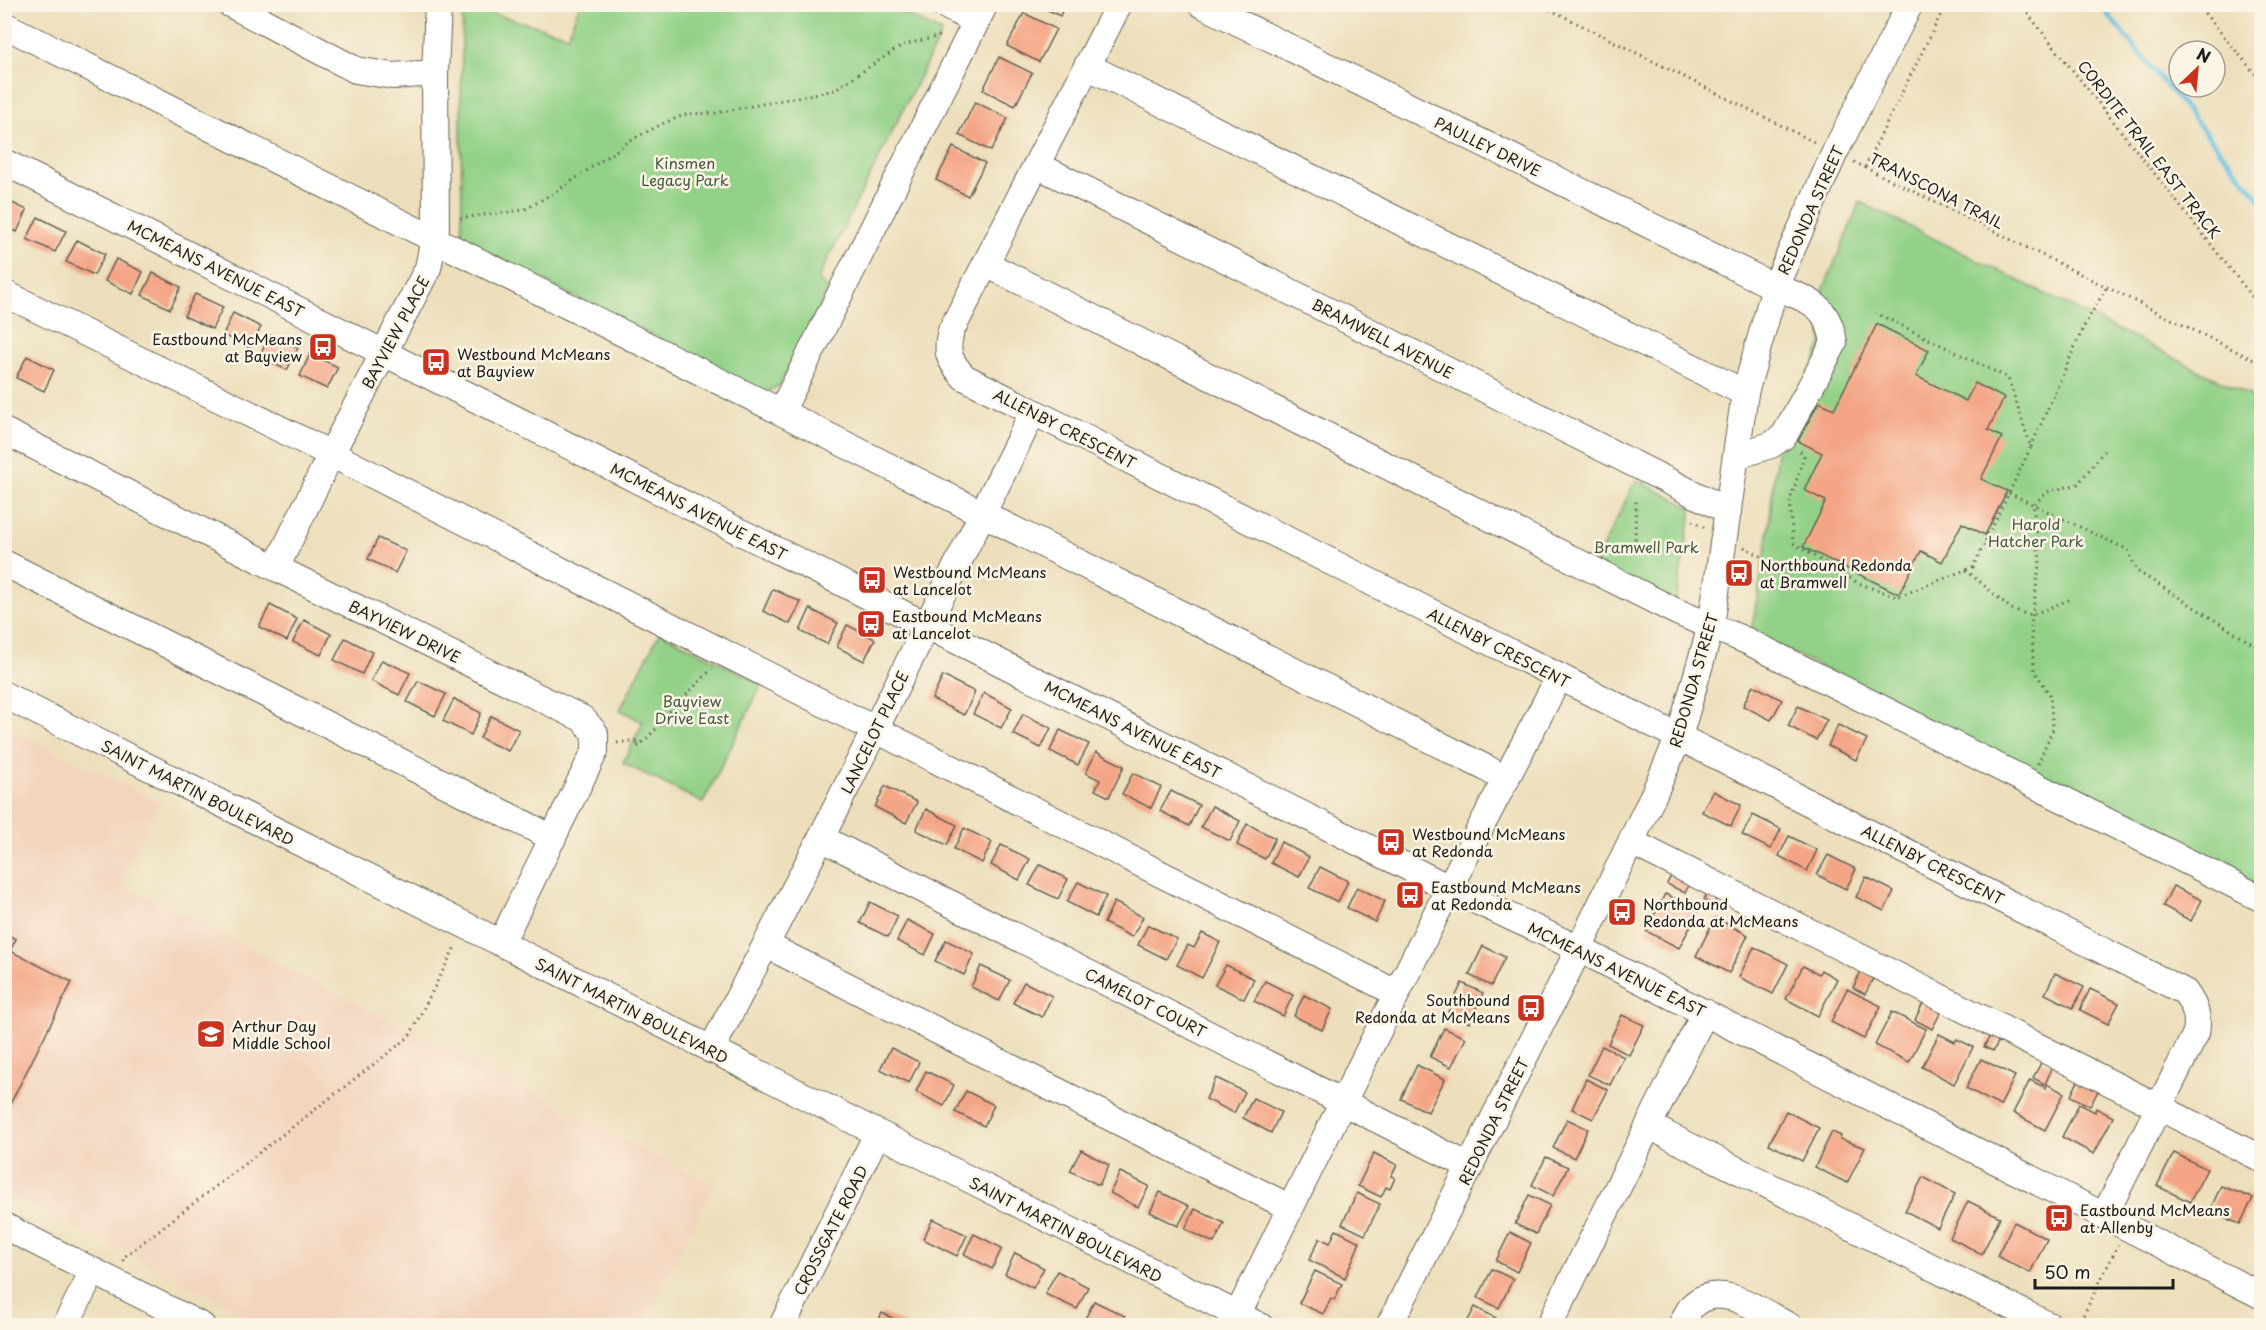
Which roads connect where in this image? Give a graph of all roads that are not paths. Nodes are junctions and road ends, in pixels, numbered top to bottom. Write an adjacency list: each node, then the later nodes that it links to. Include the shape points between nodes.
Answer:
1 (230, 4): 10 (street, via 356,70 393,76)
2 (438, 4): 10 (street, BAYVIEW PLACE)
3 (942, 4): 7 (street)
4 (1119, 4): 9 (street, ALLENBY CRESCENT)
5 (1202, 4): 15 (street, PAULLEY DRIVE)
6 (1910, 4): 15 (street, REDONDA STREET, via 1835,152)
7 (978, 18): 19 (street)
8 (4, 25): 13 (street)
9 (1087, 66): 12 (street, ALLENBY CRESCENT); 18 (street)
10 (435, 73): 13 (street, BAYVIEW PLACE)
11 (4, 162): 17 (street, MCMEANS AVENUE EAST)
12 (1037, 165): 14 (street, ALLENBY CRESCENT); 24 (street, BRAMWELL AVENUE)
13 (434, 239): 17 (street, BAYVIEW PLACE, via 428,268); 19 (street)
14 (986, 264): 20 (street, ALLENBY CRESCENT, via 951,331 947,347 952,363 964,377); 29 (street)
15 (1775, 287): 18 (street, REDONDA STREET); 23 (street, PAULLEY DRIVE, via 1810,301 1825,313 1834,343 1784,436 1771,445)
16 (4, 293): 22 (street)
17 (384, 352): 22 (street, BAYVIEW PLACE); 28 (street, MCMEANS AVENUE EAST)
18 (1745, 393): 23 (street, REDONDA STREET)
19 (781, 412): 25 (street)
20 (1033, 412): 25 (street, LANCELOT PLACE); 30 (street, ALLENBY CRESCENT)
21 (4, 430): 27 (street, BAYVIEW DRIVE)
22 (332, 454): 27 (street, BAYVIEW PLACE); 32 (street)
23 (1736, 456): 24 (street, REDONDA STREET)
24 (1728, 511): 29 (street, REDONDA STREET)
25 (982, 515): 28 (street, LANCELOT PLACE); 34 (street)
26 (4, 563): 35 (street)
27 (276, 568): 35 (street, BAYVIEW DRIVE, via 583,719 595,733 595,748)
28 (927, 625): 32 (street, LANCELOT PLACE); 38 (street, MCMEANS AVENUE EAST)
29 (1711, 626): 33 (street, REDONDA STREET); 39 (street)
30 (1559, 677): 33 (street, ALLENBY CRESCENT); 34 (street)
31 (4, 695): 40 (street, SAINT MARTIN BOULEVARD)
32 (877, 729): 36 (street, LANCELOT PLACE); 43 (street)
33 (1679, 737): 37 (street, REDONDA STREET); 47 (street, ALLENBY CRESCENT, via 2185,992 2198,1019 2196,1033)
34 (1506, 780): 38 (street)
35 (553, 838): 40 (street)
36 (822, 838): 41 (street, LANCELOT PLACE); 46 (street, CAMELOT COURT)
37 (1631, 842): 42 (street, REDONDA STREET); 47 (street)
38 (1449, 888): 42 (street, MCMEANS AVENUE EAST); 43 (street)
39 (2262, 899)
40 (501, 943): 45 (street, SAINT MARTIN BOULEVARD)
41 (766, 945): 45 (street, LANCELOT PLACE); 52 (street)
42 (1579, 949): 44 (street, MCMEANS AVENUE EAST); 51 (street, REDONDA STREET)
43 (1396, 993): 46 (street)
44 (1705, 1012): 48 (street); 53 (street, MCMEANS AVENUE EAST)
45 (711, 1050): 49 (street, SAINT MARTIN BOULEVARD)
46 (1343, 1101): 51 (street, CAMELOT COURT); 52 (street)
47 (2158, 1107): 50 (street); 53 (street, ALLENBY CRESCENT)
48 (1649, 1126): 63 (street); 66 (street)
49 (877, 1134): 57 (street, SAINT MARTIN BOULEVARD); 60 (street, CROSSGATE ROAD)
50 (2262, 1159)
51 (1470, 1167): 62 (street, REDONDA STREET)
52 (1289, 1207): 57 (street)
53 (2104, 1216): 56 (street, MCMEANS AVENUE EAST)
54 (4, 1226): 55 (street)
55 (93, 1271): 58 (street); 59 (street)
56 (2262, 1296)
57 (1234, 1320): 61 (street, SAINT MARTIN BOULEVARD)
58 (65, 1326)
59 (202, 1326)
60 (782, 1326)
61 (1260, 1326)
62 (1389, 1326)
63 (1549, 1326)
64 (1682, 1326): 65 (street, via 1693,1305 1711,1295 1732,1297)
65 (1790, 1326)
66 (2050, 1326)

